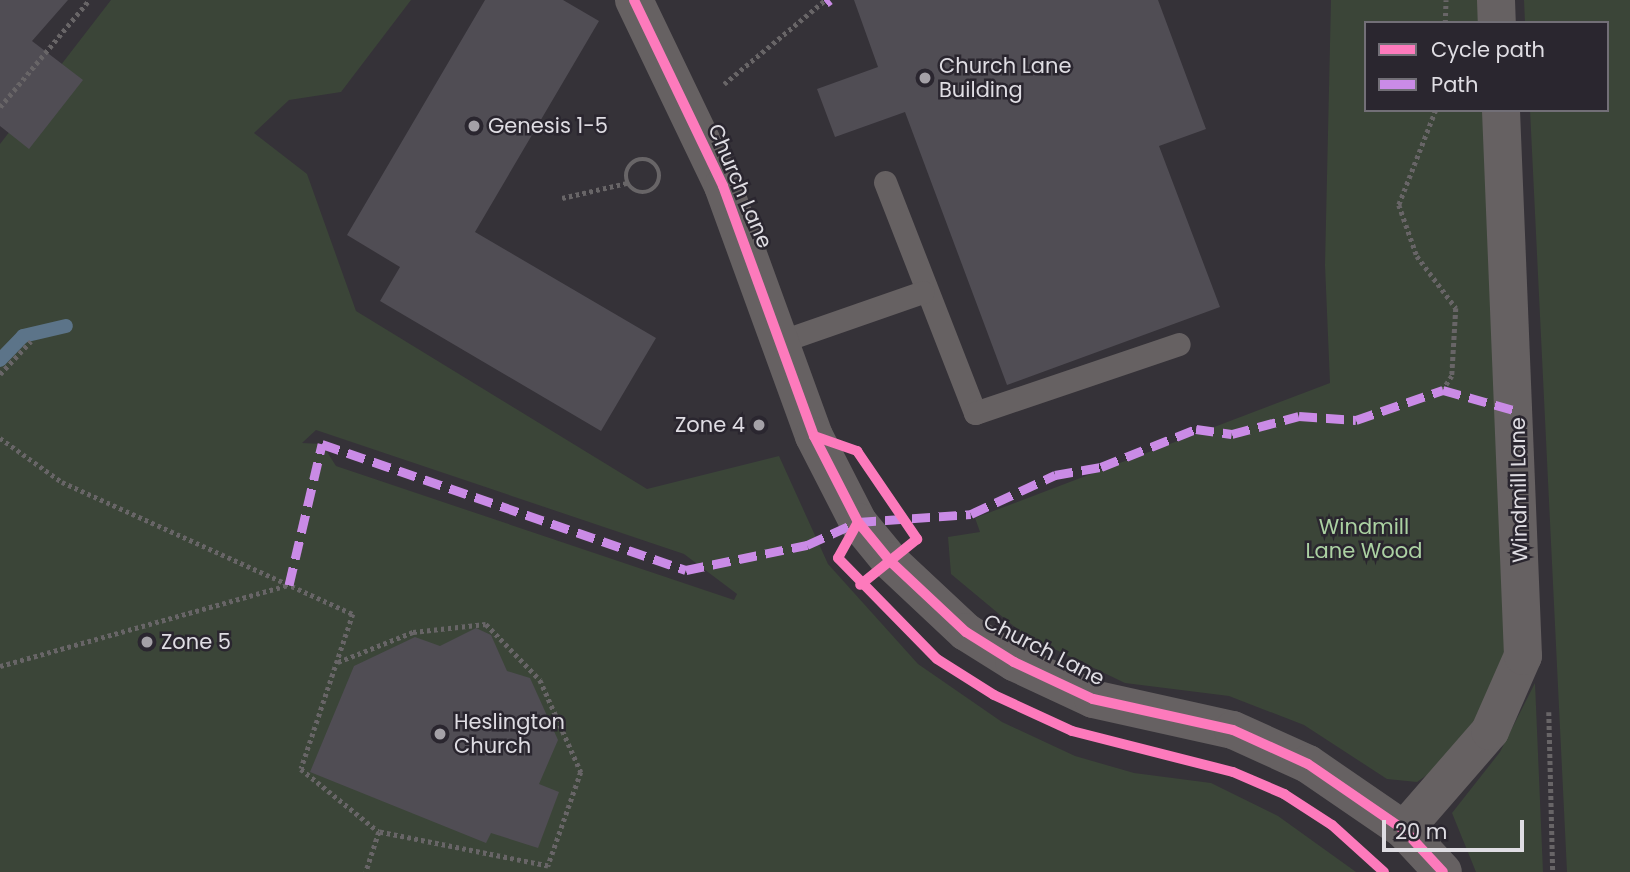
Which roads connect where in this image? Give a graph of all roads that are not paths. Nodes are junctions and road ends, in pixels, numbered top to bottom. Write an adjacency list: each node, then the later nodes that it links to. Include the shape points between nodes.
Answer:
1 (634, 0): 7 (street, Church Lane, via 687,113)
2 (1496, 0): 3 (street)
3 (1497, 21)
4 (1502, 112): 9 (street, Windmill Lane, via 1523,656 1490,731)
5 (885, 182): 6 (lane)
6 (923, 292): 7 (lane); 8 (lane, via 975,413)
7 (782, 341): 9 (street, Church Lane, via 814,436 858,522 966,632 1093,699 1233,730 1308,764)
8 (1180, 344)
9 (1404, 830): 10 (street, Church Lane)
10 (1443, 872)

